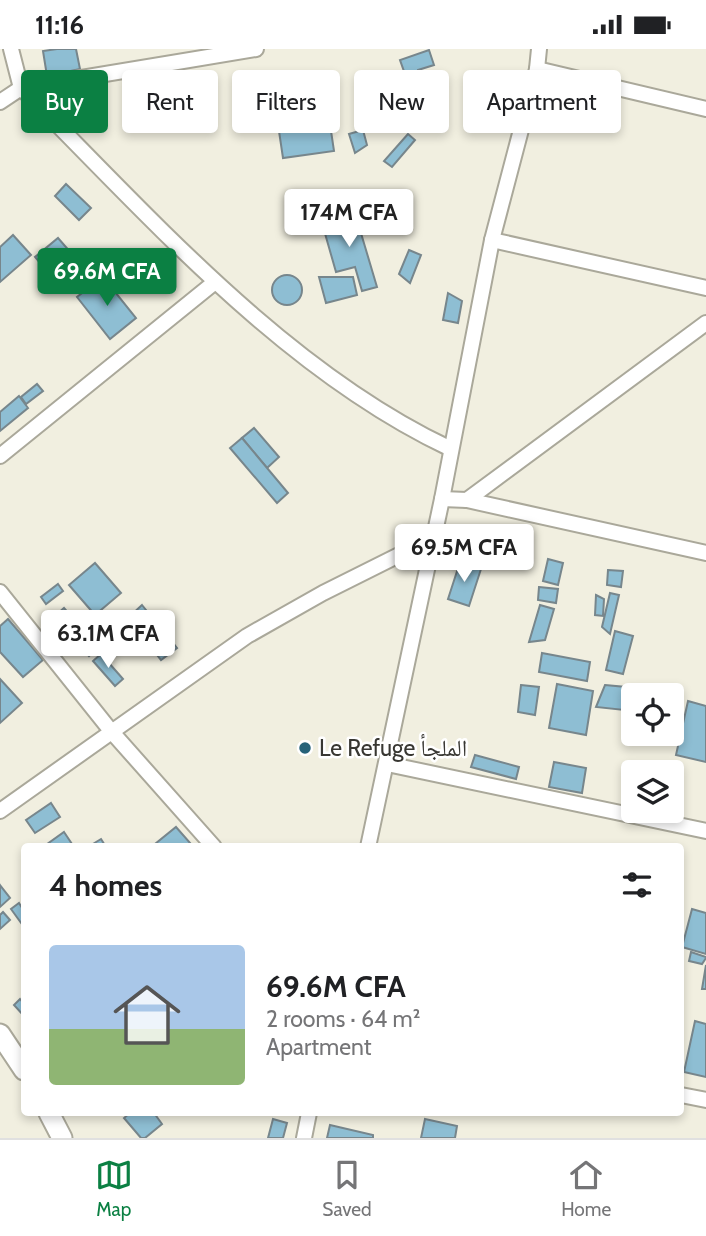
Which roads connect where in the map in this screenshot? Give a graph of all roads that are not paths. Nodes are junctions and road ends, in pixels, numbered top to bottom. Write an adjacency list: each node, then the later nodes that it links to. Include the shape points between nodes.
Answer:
1 (11, 49): 6 (street)
2 (256, 49): 5 (street)
3 (539, 49): 4 (street)
4 (537, 69): 8 (street); 10 (street)
5 (108, 74)
6 (21, 88): 7 (street)
7 (0, 102)
8 (706, 109)
9 (66, 133): 11 (street)
10 (492, 240): 12 (street); 14 (street)
11 (215, 282): 14 (street, via 331,377 405,427); 15 (street)
12 (706, 288)
13 (706, 323): 17 (street)
14 (449, 448): 16 (street)
15 (0, 456)
16 (442, 499): 17 (street); 18 (street)
17 (467, 501): 19 (street)
18 (433, 538): 21 (street, via 247,636); 22 (street)
19 (706, 552)
20 (0, 592): 21 (street)
21 (111, 731): 23 (street); 25 (street)
22 (387, 764): 24 (street); 26 (street)
23 (0, 811)
24 (706, 831)
25 (210, 843)
26 (369, 843)
27 (0, 1034): 28 (street)
28 (21, 1066)
29 (684, 1096): 30 (street)
30 (706, 1100)
31 (51, 1116): 33 (street)
32 (308, 1116): 34 (street)
33 (62, 1138)
34 (304, 1138)

